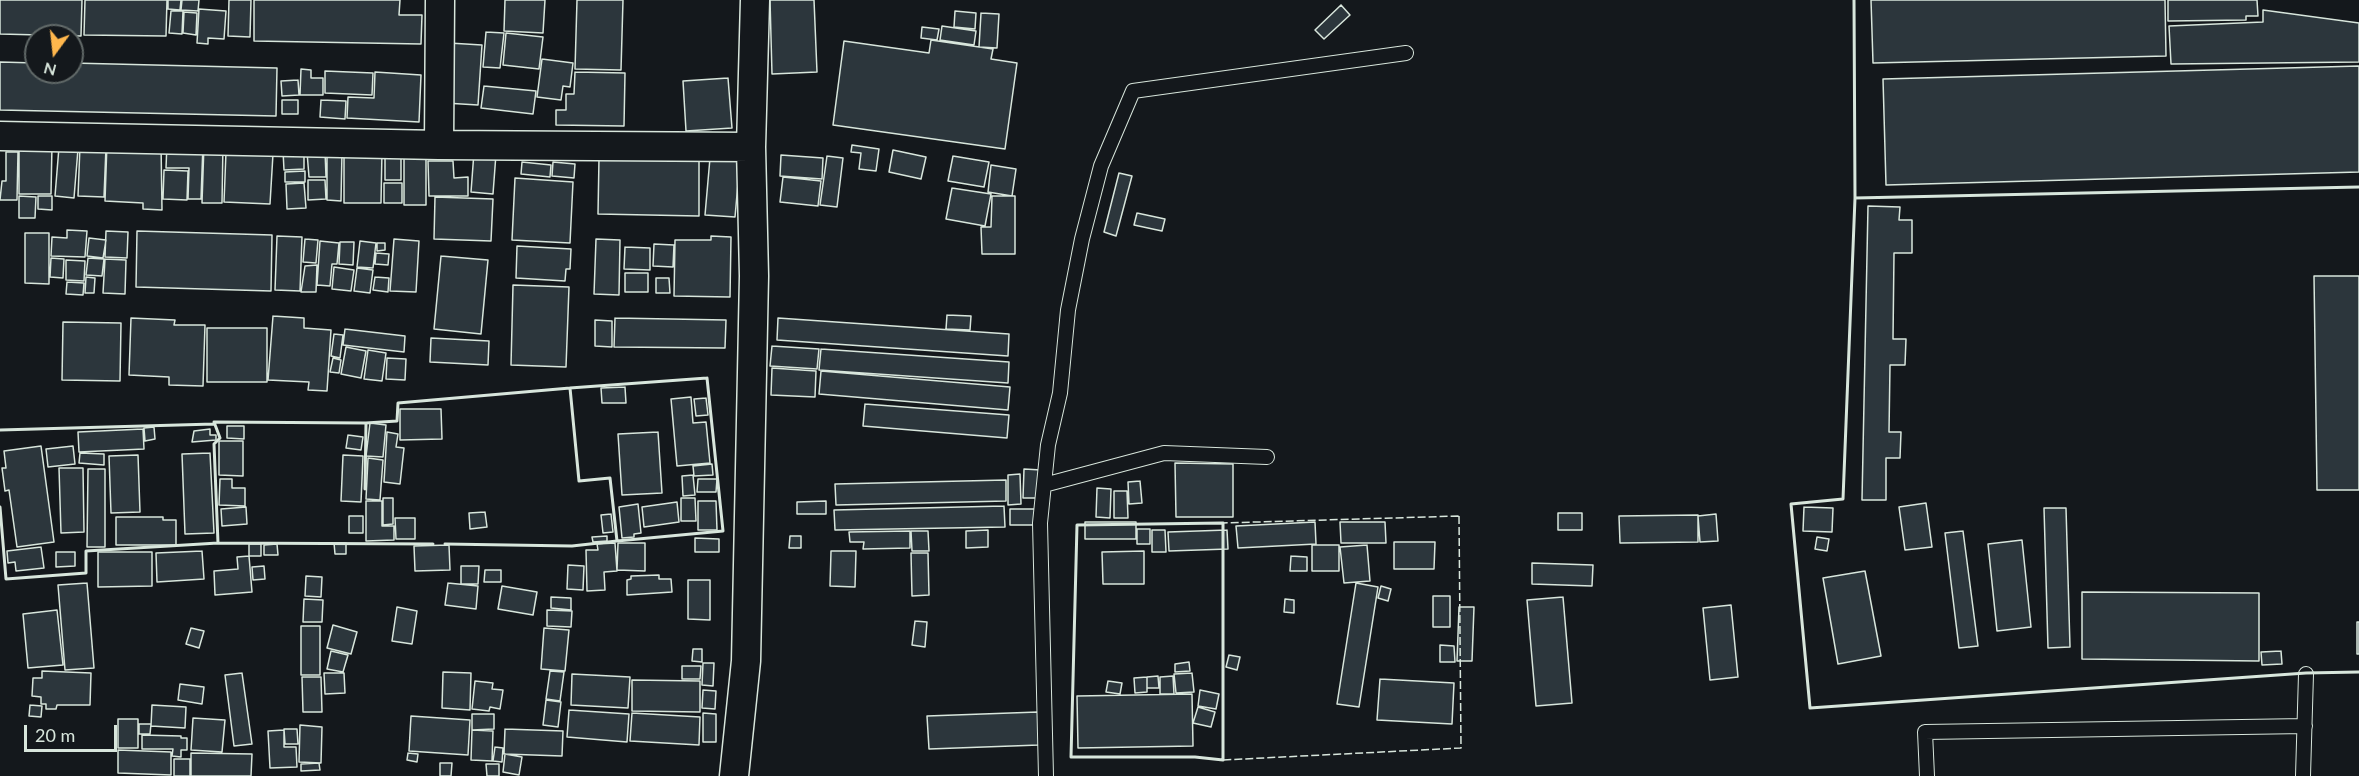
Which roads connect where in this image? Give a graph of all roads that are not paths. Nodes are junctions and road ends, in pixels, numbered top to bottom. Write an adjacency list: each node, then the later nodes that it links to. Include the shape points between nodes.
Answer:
1 (440, 0): 5 (street)
2 (755, 0): 6 (street)
3 (1406, 53): 8 (lane, via 1133,91 1101,166 1082,239)
4 (0, 136): 5 (street)
5 (439, 145): 6 (street)
6 (751, 147): 11 (street, via 754,276 746,661)
7 (1267, 457): 8 (lane, via 1164,453)
8 (1044, 485): 12 (lane, via 1040,523)
9 (2306, 674): 10 (lane)
10 (2305, 726): 13 (lane, via 1925,732); 14 (lane)
11 (734, 776)
12 (1046, 776)
13 (1927, 776)
14 (2303, 776)

